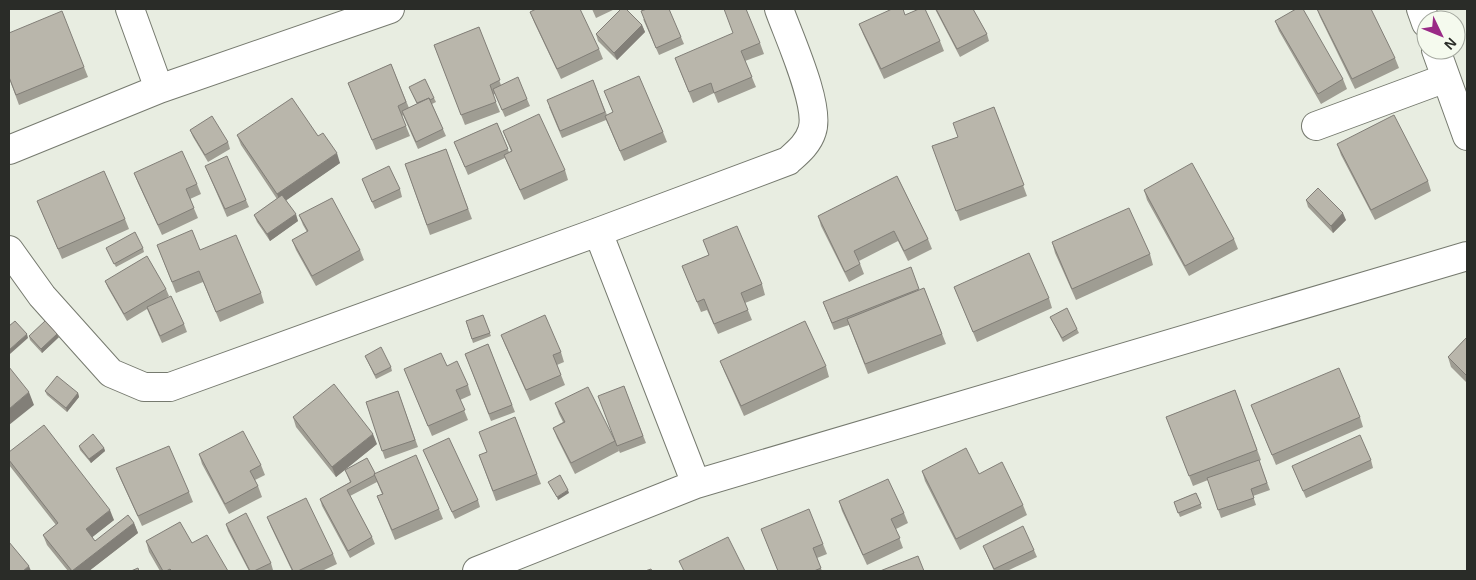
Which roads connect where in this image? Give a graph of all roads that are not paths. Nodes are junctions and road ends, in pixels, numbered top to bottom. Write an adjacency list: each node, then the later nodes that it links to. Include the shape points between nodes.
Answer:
1 (130, 9): 6 (street)
2 (390, 9): 6 (street)
3 (779, 9): 10 (street, via 813,109 813,130 804,146 788,161 769,169)
4 (1440, 60): 5 (street)
5 (1446, 78): 7 (street); 8 (street)
6 (158, 89): 9 (street)
7 (1316, 126)
8 (1467, 136)
9 (9, 150)
10 (598, 232): 11 (street, via 170,387 144,387 111,373 42,296); 13 (street)
11 (9, 250)
12 (1467, 256): 13 (street)
13 (696, 484): 14 (street)
14 (477, 571)

